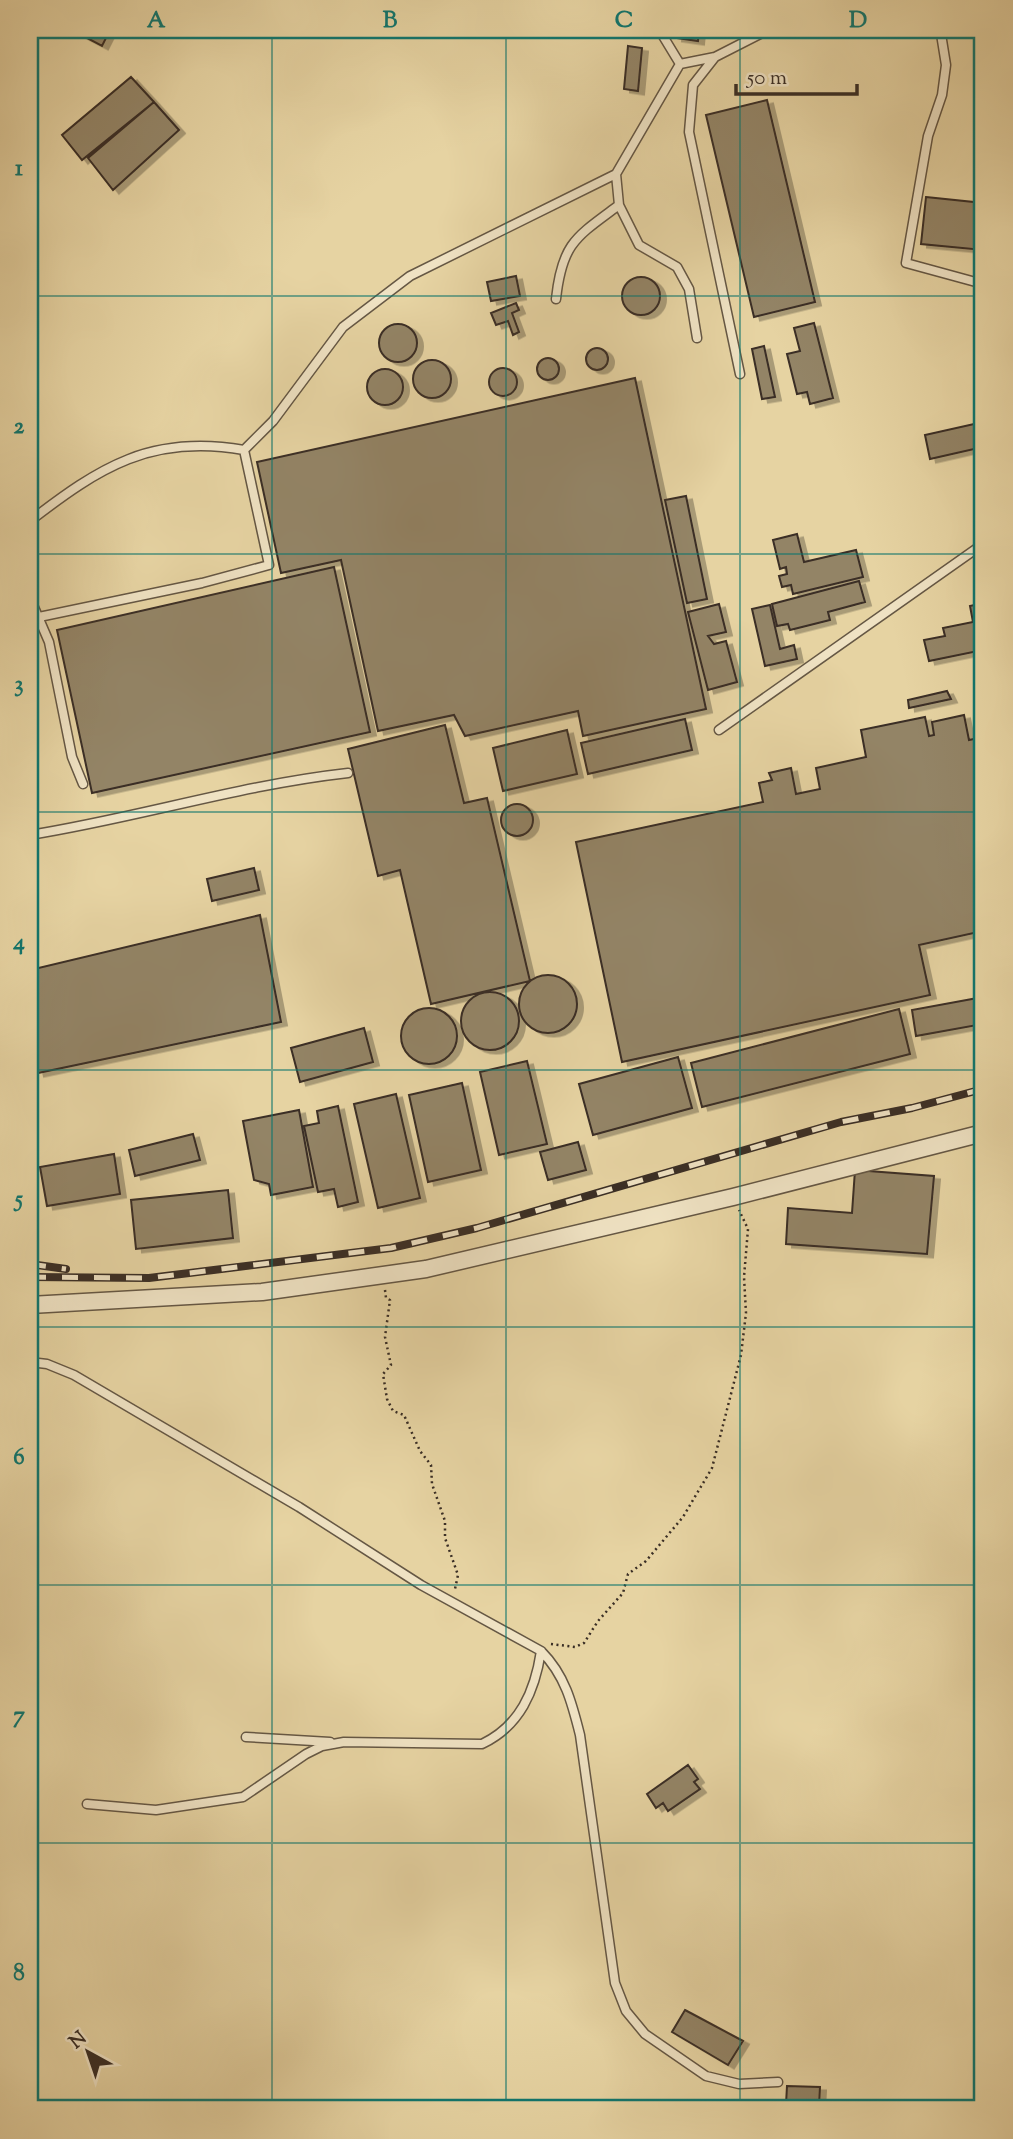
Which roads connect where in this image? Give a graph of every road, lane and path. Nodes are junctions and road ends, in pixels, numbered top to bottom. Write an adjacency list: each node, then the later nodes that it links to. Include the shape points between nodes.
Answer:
1 (664, 30): 5 (lane)
2 (768, 30): 4 (lane)
3 (937, 30): 8 (lane, via 946,65 928,136 906,264)
4 (715, 57): 5 (lane); 11 (lane, via 693,85 689,132)
5 (680, 64): 6 (lane)
6 (617, 174): 7 (lane); 12 (lane, via 400,284 342,327 274,421)
7 (619, 205): 9 (lane, via 576,236 559,266); 10 (lane, via 639,245 677,267 689,289)
8 (983, 284)
9 (556, 299)
10 (697, 338)
11 (740, 374)
12 (244, 450): 13 (lane, via 177,446 139,454 105,468); 16 (lane, via 269,565)
13 (30, 521)
14 (983, 544): 17 (lane)
15 (30, 598): 16 (lane)
16 (39, 617): 19 (lane, via 49,642 72,757)
17 (719, 730)
18 (348, 773): 20 (lane, via 262,785)
19 (83, 784)
20 (30, 835)
21 (983, 1133): 22 (street)
22 (733, 1196): 23 (street); 27 (path, via 748,1229 746,1313 741,1354 712,1468 683,1517 646,1561 628,1574 623,1593 584,1643 575,1647)
23 (384, 1276): 24 (street, via 262,1292); 26 (path, via 390,1300 385,1337 391,1365 383,1374 387,1399 393,1411 404,1415 430,1465 458,1575)
24 (30, 1305)
25 (30, 1362): 26 (lane, via 74,1376)
26 (453, 1602): 27 (lane)
27 (524, 1640): 28 (lane)
28 (541, 1651): 30 (lane, via 536,1681 516,1719 498,1737 482,1744); 32 (lane, via 554,1664 570,1694 580,1735 615,1983 626,2011 645,2034 706,2076 739,2084)
29 (246, 1737): 30 (lane)
30 (344, 1742): 31 (lane, via 306,1754 243,1797 156,1810)
31 (88, 1804)
32 (778, 2082)

